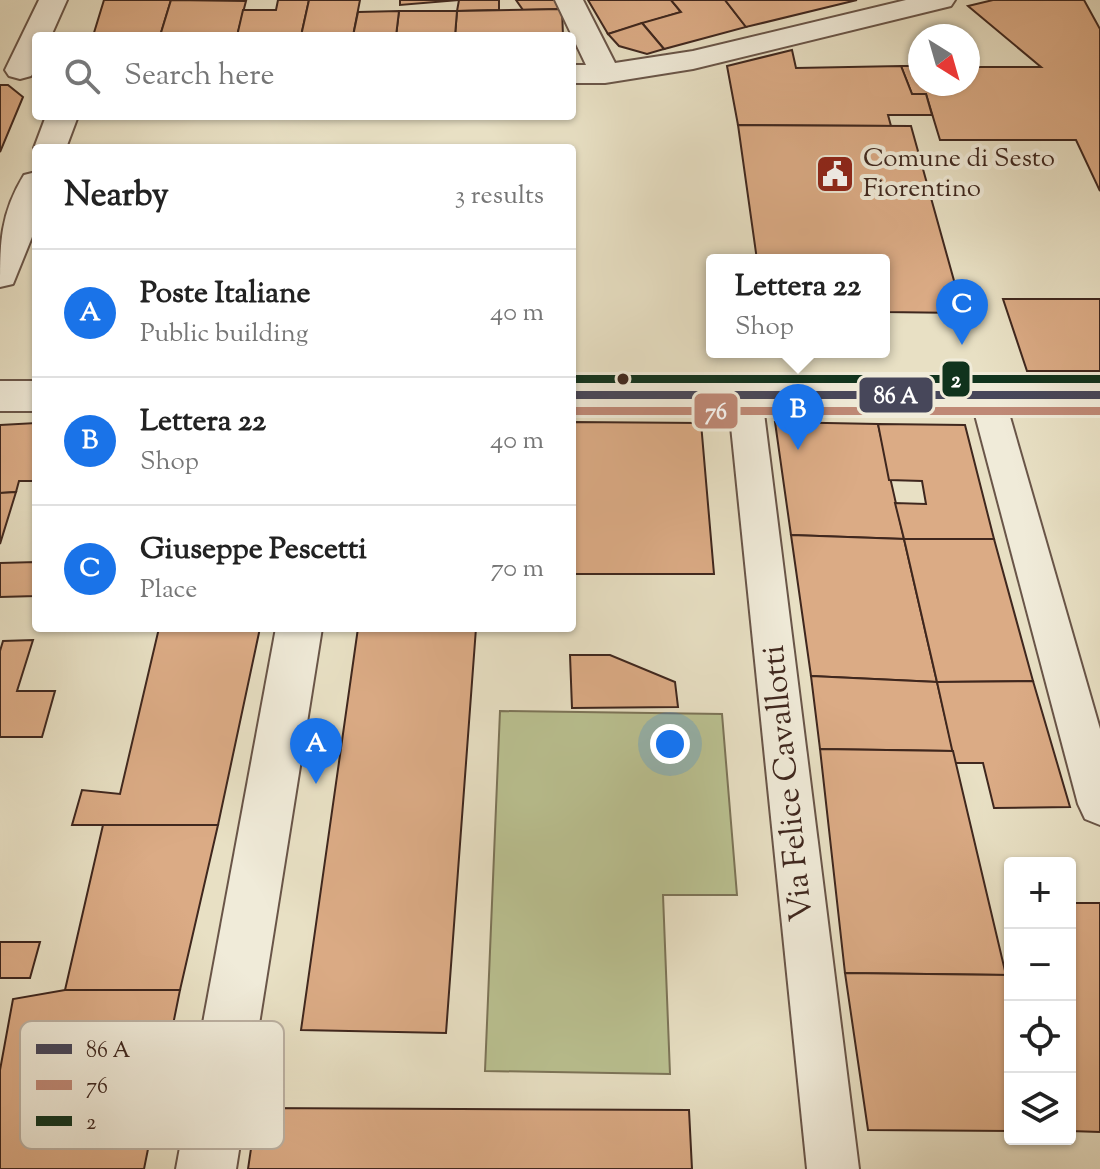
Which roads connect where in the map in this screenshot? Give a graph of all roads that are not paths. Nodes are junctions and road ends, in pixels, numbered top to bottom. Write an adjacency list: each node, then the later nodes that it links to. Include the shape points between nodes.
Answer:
1 (53, 0): 4 (street)
2 (569, 0): 8 (street)
3 (941, 0): 8 (street, via 693,60)
4 (37, 32)
5 (32, 43): 6 (street)
6 (19, 70)
7 (576, 74): 8 (street)
8 (605, 74)
9 (60, 120): 10 (street)
10 (52, 144)
11 (32, 193): 12 (street)
12 (0, 275)
13 (576, 395): 18 (street)
14 (1100, 395): 17 (street)
15 (0, 396): 16 (street)
16 (32, 396)
17 (987, 396): 18 (street); 20 (street)
18 (745, 397): 24 (street, Via Felice Cavallotti)
19 (298, 632): 21 (street)
20 (1100, 804)
21 (231, 1021)
22 (209, 1149): 23 (street)
23 (206, 1169)
24 (833, 1169)

